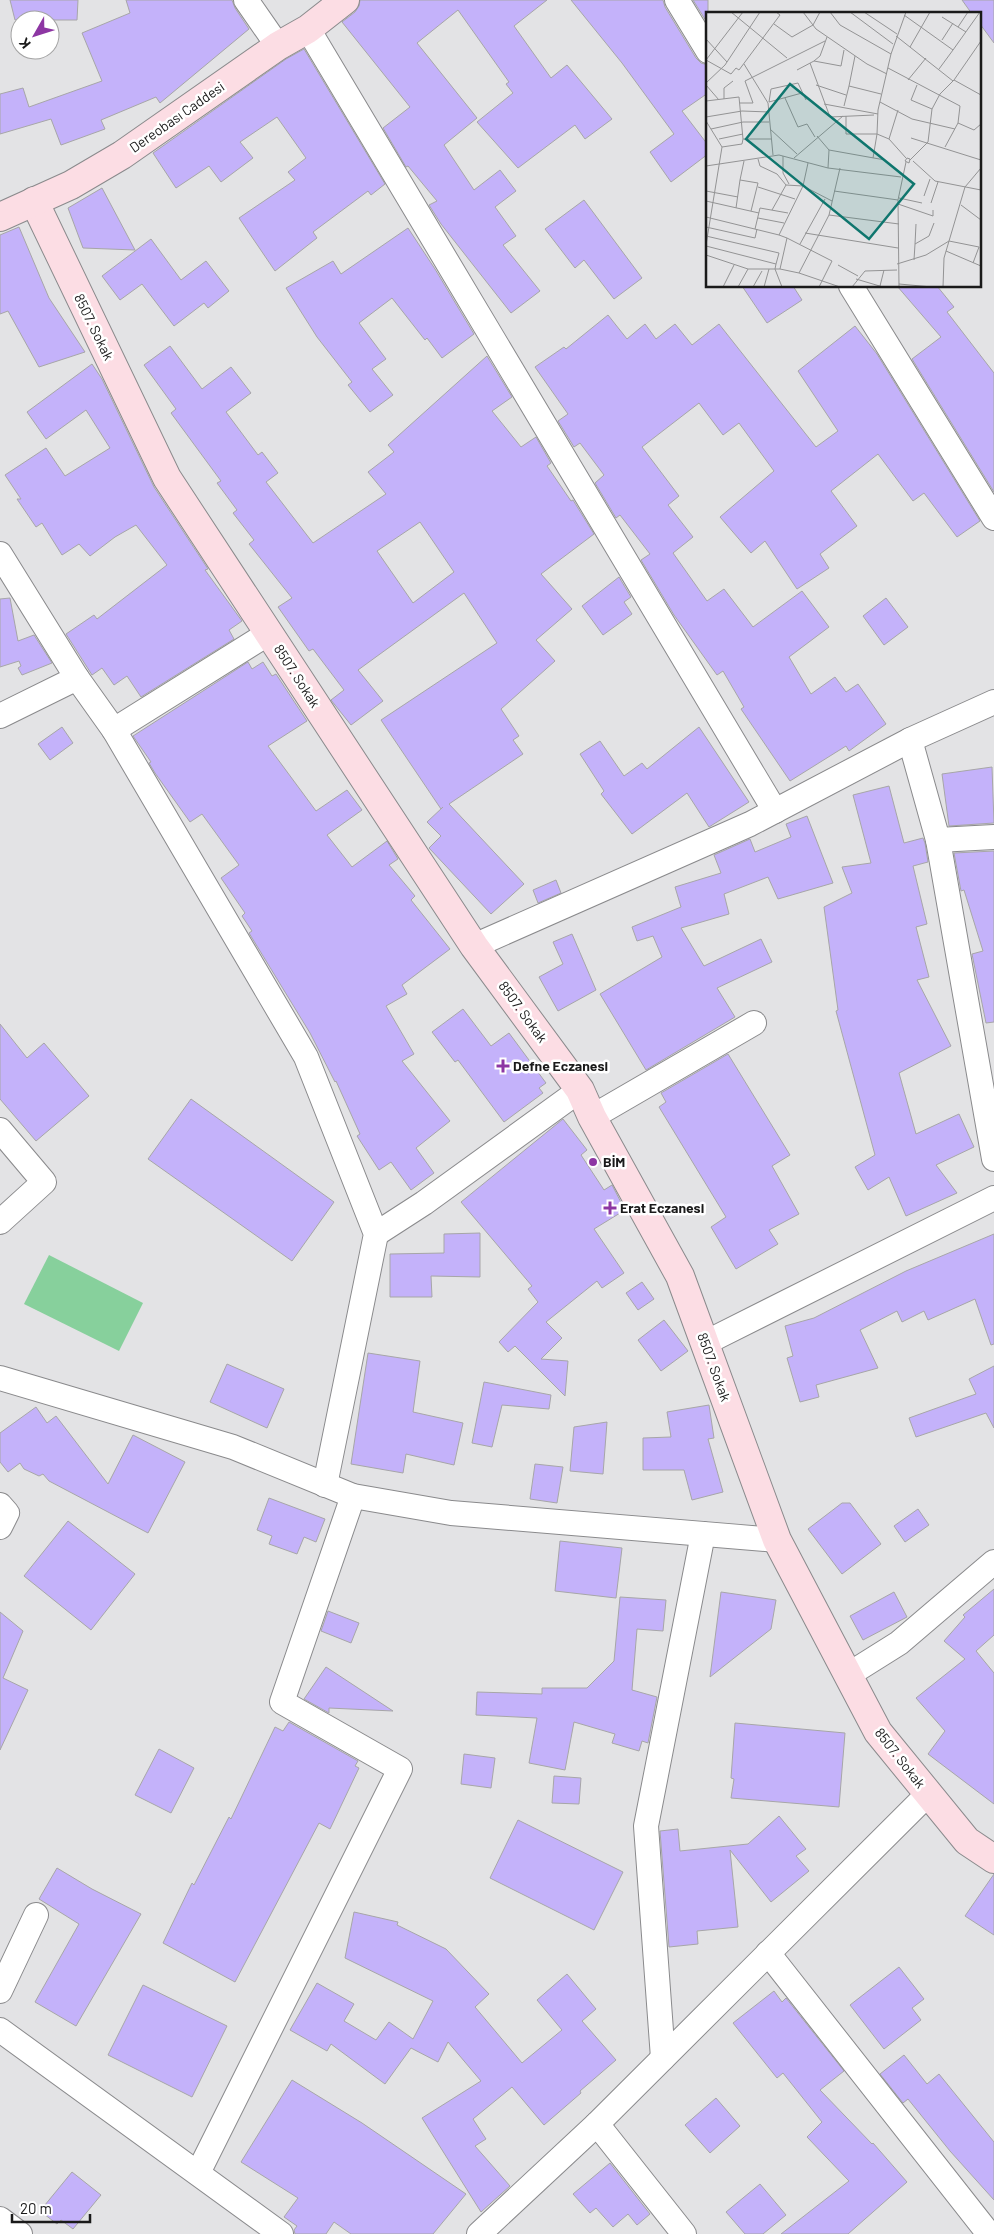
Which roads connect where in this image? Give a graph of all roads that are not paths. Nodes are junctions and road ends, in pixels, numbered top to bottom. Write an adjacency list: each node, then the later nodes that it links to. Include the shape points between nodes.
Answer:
1 (246, 0): 5 (street)
2 (345, 0): 4 (street, Dereobası Caddesi)
3 (677, 0): 6 (street)
4 (308, 29): 5 (street, Dereobası Caddesi); 18 (street)
5 (278, 46): 7 (street, Dereobası Caddesi, via 122,155 71,185)
6 (706, 47)
7 (34, 201): 8 (street, Dereobası Caddesi); 12 (street, 8507. Sokak, via 167,478)
8 (0, 217)
9 (852, 288): 10 (street)
10 (994, 518)
11 (0, 554): 13 (street)
12 (269, 633): 16 (street); 21 (street, 8507. Sokak)
13 (77, 678): 15 (street); 16 (street)
14 (994, 702): 17 (street)
15 (0, 716)
16 (114, 730): 29 (street, via 306,1057)
17 (910, 740): 18 (street); 20 (street)
18 (775, 811): 21 (street)
19 (994, 837): 20 (street)
20 (938, 840): 26 (street)
21 (474, 946): 23 (street, 8507. Sokak)
22 (754, 1023): 24 (street)
23 (580, 1090): 24 (street, 8507. Sokak); 29 (street)
24 (592, 1117): 30 (street, 8507. Sokak, via 680,1276)
25 (0, 1130): 28 (street, via 44,1182)
26 (994, 1159)
27 (994, 1198): 30 (street)
28 (0, 1222)
29 (376, 1234): 32 (street)
30 (705, 1343): 37 (street, 8507. Sokak)
31 (0, 1378): 32 (street, via 234,1447)
32 (325, 1485): 33 (street)
33 (353, 1496): 36 (street, via 451,1513); 48 (street, via 282,1702 400,1769)
34 (0, 1505): 35 (street, via 7,1513)
35 (0, 1527)
36 (704, 1534): 37 (street); 46 (street, via 646,1826)
37 (777, 1540): 39 (street, 8507. Sokak)
38 (994, 1562): 39 (street, via 899,1643)
39 (848, 1675): 40 (street, 8507. Sokak, via 878,1732)
40 (928, 1794): 41 (street, 8507. Sokak, via 967,1841); 43 (street)
41 (994, 1859)
42 (36, 1915): 44 (street)
43 (768, 1953): 46 (street); 54 (street)
44 (0, 1991)
45 (0, 2030): 48 (street)
46 (663, 2058): 47 (street)
47 (596, 2124): 50 (street); 53 (street)
48 (198, 2173): 52 (street)
49 (0, 2219): 51 (street)
50 (488, 2231)
51 (20, 2234)
52 (281, 2234)
53 (684, 2234)
54 (989, 2234)

